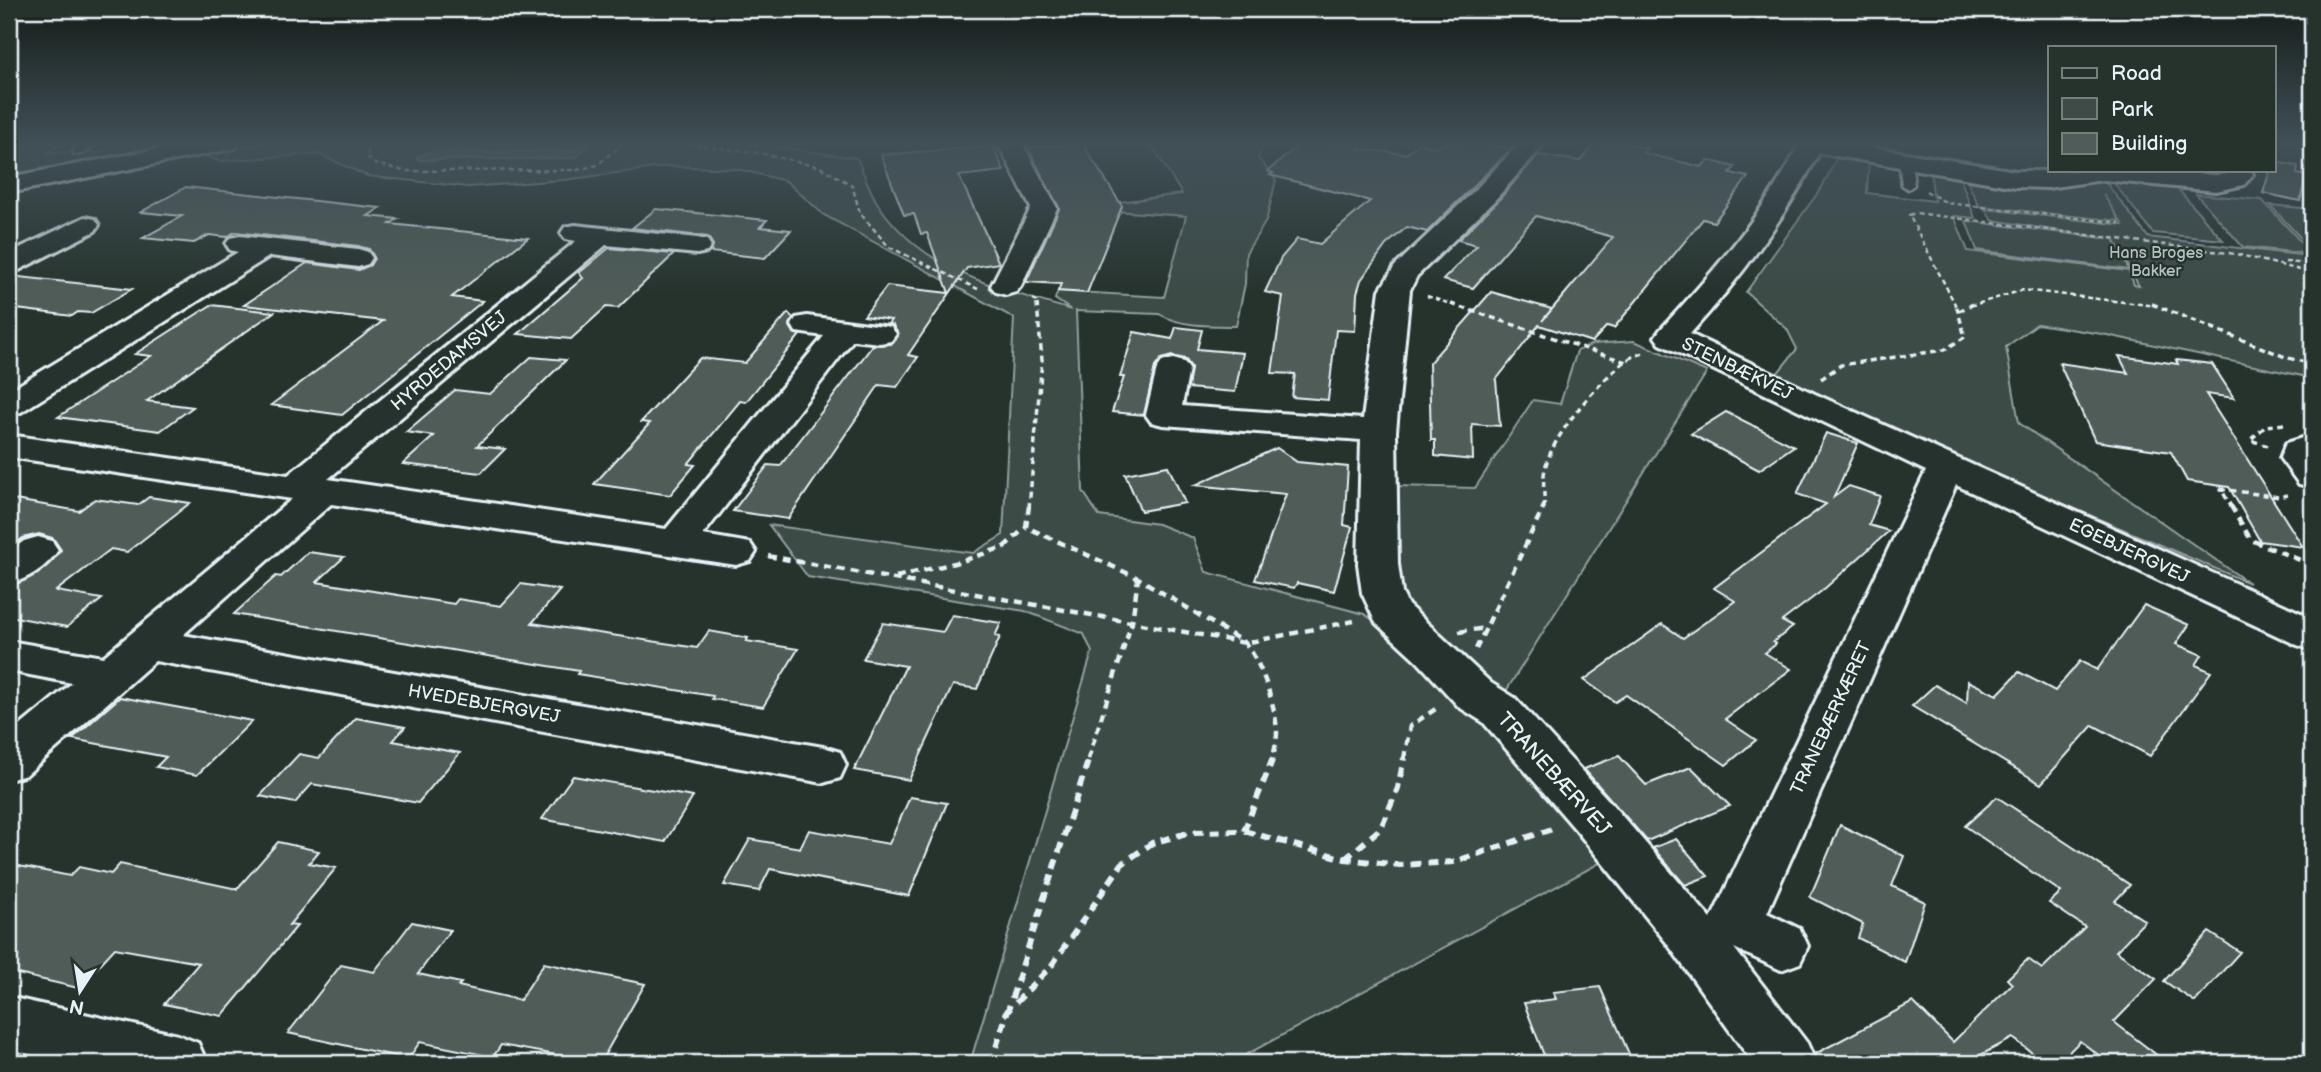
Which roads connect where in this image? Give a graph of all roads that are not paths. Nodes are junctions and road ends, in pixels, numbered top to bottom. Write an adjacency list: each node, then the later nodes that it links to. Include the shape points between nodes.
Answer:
1 (1036, 193): 10 (street, via 1044,208)
2 (1487, 193): 16 (street, TRANEBÆRVEJ, via 1405,272 1395,290)
3 (1784, 193): 19 (street, STENBÆKVEJ, via 1721,283 1671,338)
4 (85, 225): 9 (street)
5 (234, 244): 7 (street)
6 (697, 246): 21 (street, HYRDEDAMSVEJ, via 585,234)
7 (265, 247): 8 (street); 15 (street)
8 (358, 258)
9 (9, 264)
10 (1006, 286)
11 (807, 325): 12 (street)
12 (845, 330): 13 (street); 22 (street)
13 (880, 334)
14 (1173, 369): 16 (street, via 1163,415)
15 (9, 405)
16 (1380, 431): 33 (street, TRANEBÆRVEJ, via 1378,564 1382,593 1391,613 1466,686 1499,710 1593,816 1686,927)
17 (9, 446): 21 (street)
18 (2312, 446): 20 (street, via 2300,451 2298,458)
19 (1946, 467): 24 (street, EGEBJERGVEJ); 30 (street, TRANEBÆRKÆRET, via 1736,923)
20 (2301, 485)
21 (312, 488): 22 (street); 25 (street)
22 (677, 542): 23 (street)
23 (736, 552)
24 (2312, 635)
25 (146, 644): 27 (street); 29 (street, HVEDEBJERGVEJ)
26 (9, 656): 27 (street)
27 (111, 674): 28 (street)
28 (9, 762)
29 (823, 765)
30 (1781, 946)
31 (9, 1023): 32 (street)
32 (178, 1063)
33 (1787, 1063)

